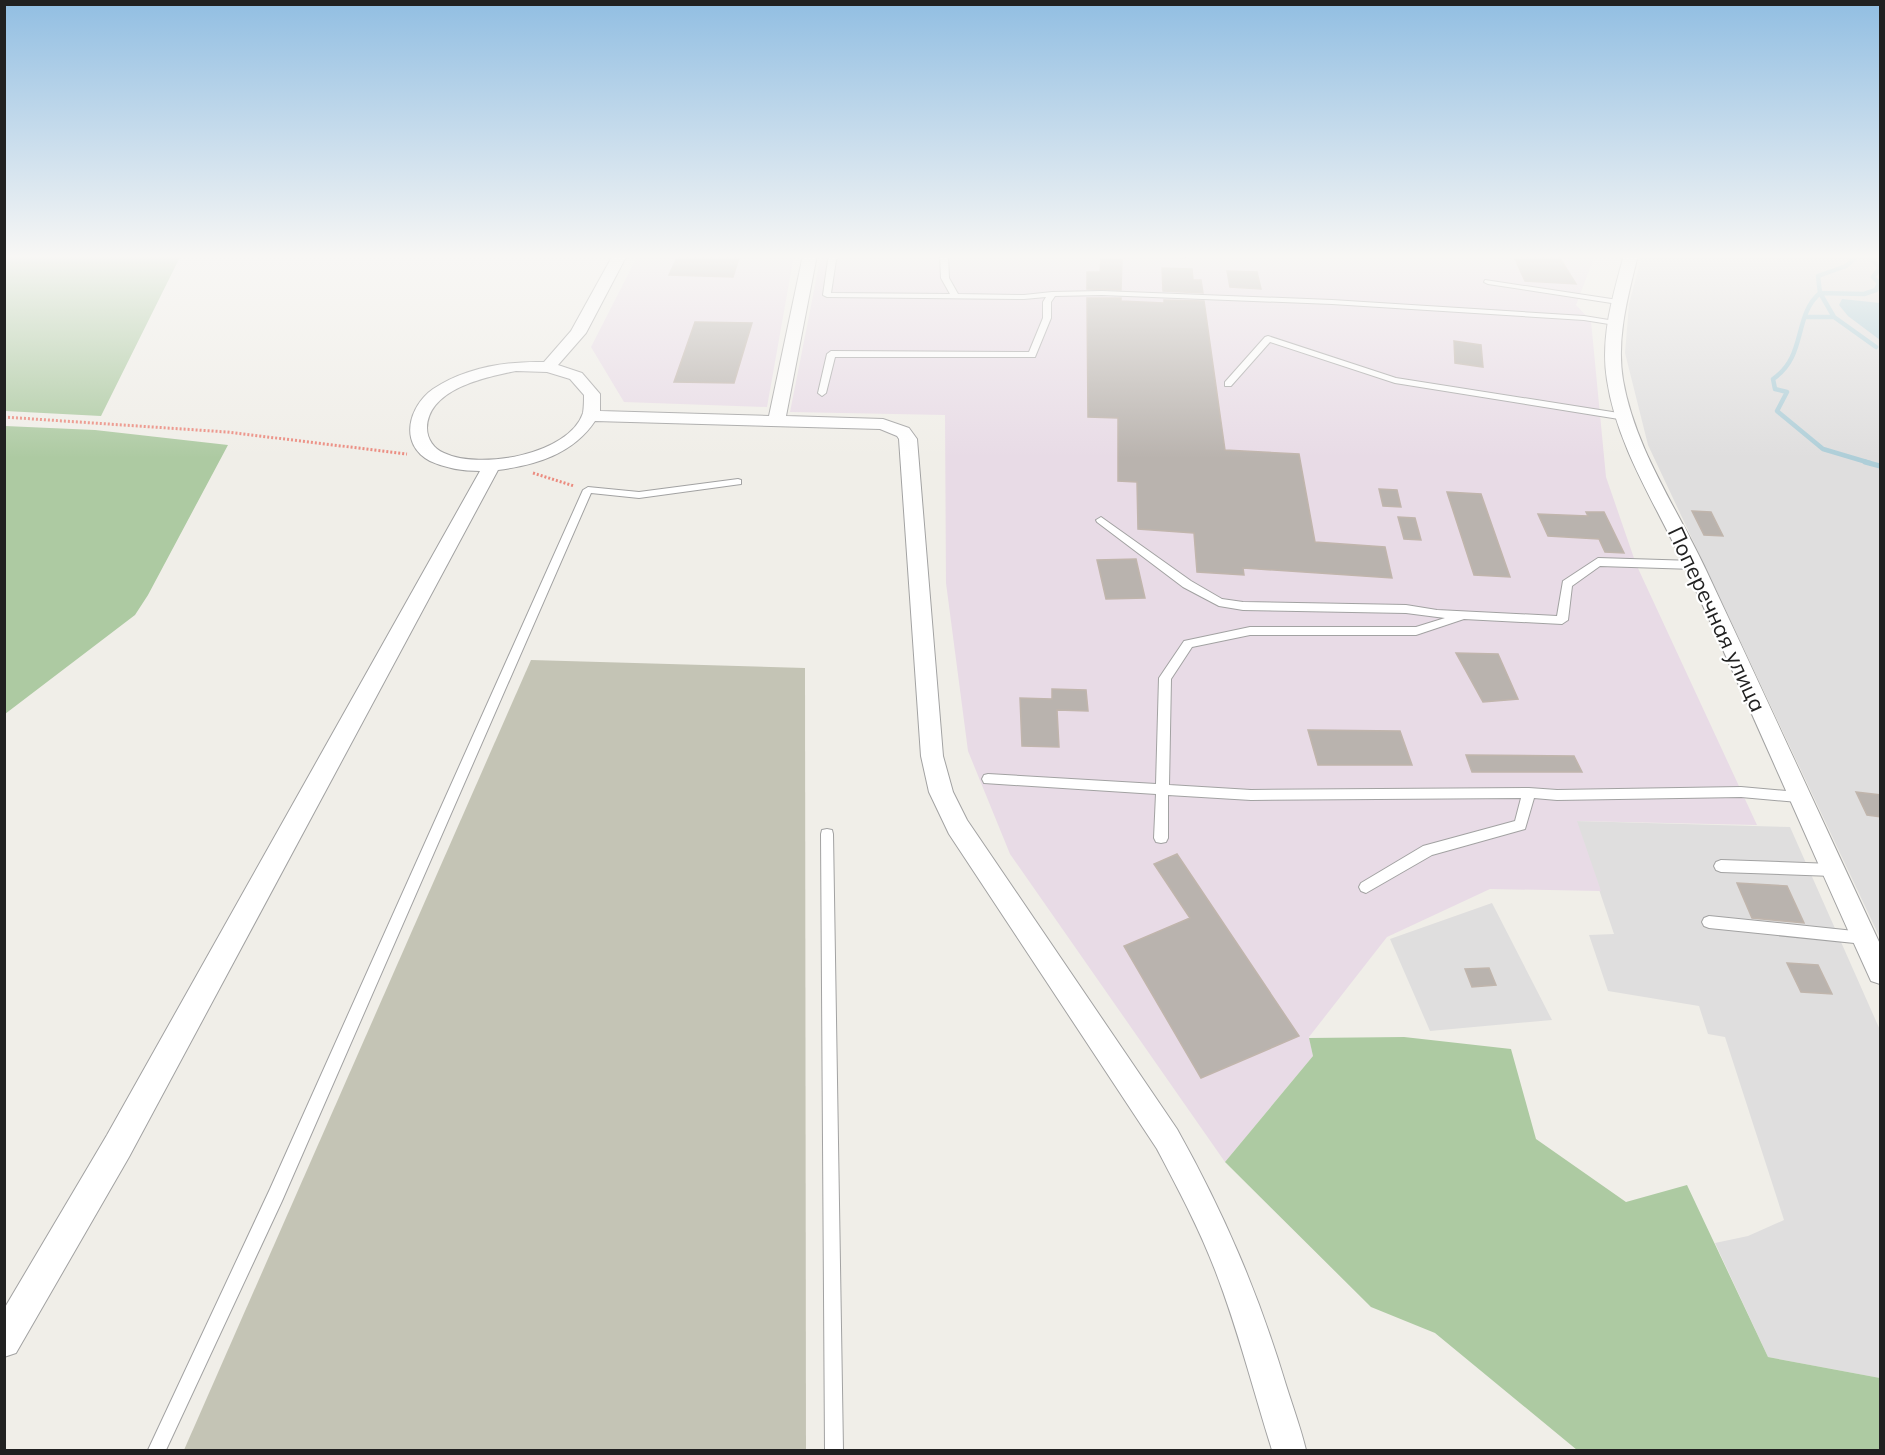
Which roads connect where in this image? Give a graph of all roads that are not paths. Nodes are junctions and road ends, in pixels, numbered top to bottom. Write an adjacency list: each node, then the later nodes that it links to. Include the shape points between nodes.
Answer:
1 (583, 323): 5 (street)
2 (796, 323): 10 (street)
3 (1045, 323): 7 (lane, via 1032,355 831,354)
4 (1615, 323): 9 (street, Поперечная улица, via 1612,354)
5 (548, 367): 8 (street, via 576,376 592,394); 11 (street, via 516,366 482,372 451,385 428,402 417,423 420,442 437,457 461,465)
6 (1228, 384): 9 (lane, via 1268,339 1395,380)
7 (822, 393)
8 (591, 416): 10 (street); 11 (street, via 574,437 544,454)
9 (1625, 417): 14 (street, Поперечная улица)
10 (776, 421): 31 (street, via 883,424 903,432 908,439 932,756 941,792 958,827 1167,1139 1196,1190 1245,1308)
11 (499, 466): 28 (street, via 118,1146)
12 (738, 482): 29 (lane, via 639,495 588,490 276,1195)
13 (1101, 520): 15 (lane, via 1187,584 1220,602 1243,606 1406,609)
14 (1694, 565): 15 (lane, via 1598,562 1567,584 1562,620); 19 (street, Поперечная улица)
15 (1468, 616): 17 (lane, via 1416,631 1250,631 1188,644 1165,678)
16 (988, 779): 17 (lane)
17 (1163, 790): 18 (lane, via 1251,795); 21 (lane)
18 (1529, 793): 19 (lane, via 1741,792); 24 (lane, via 1520,825 1428,850)
19 (1798, 797): 23 (street, Поперечная улица)
20 (827, 834): 30 (lane)
21 (1161, 838)
22 (1721, 866): 23 (lane)
23 (1833, 870): 26 (street, Поперечная улица)
24 (1366, 887)
25 (1709, 922): 26 (lane)
26 (1864, 938): 27 (street, Поперечная улица)
27 (1881, 972)
28 (4, 1341)
29 (156, 1450)
30 (834, 1450)
31 (1289, 1450)

